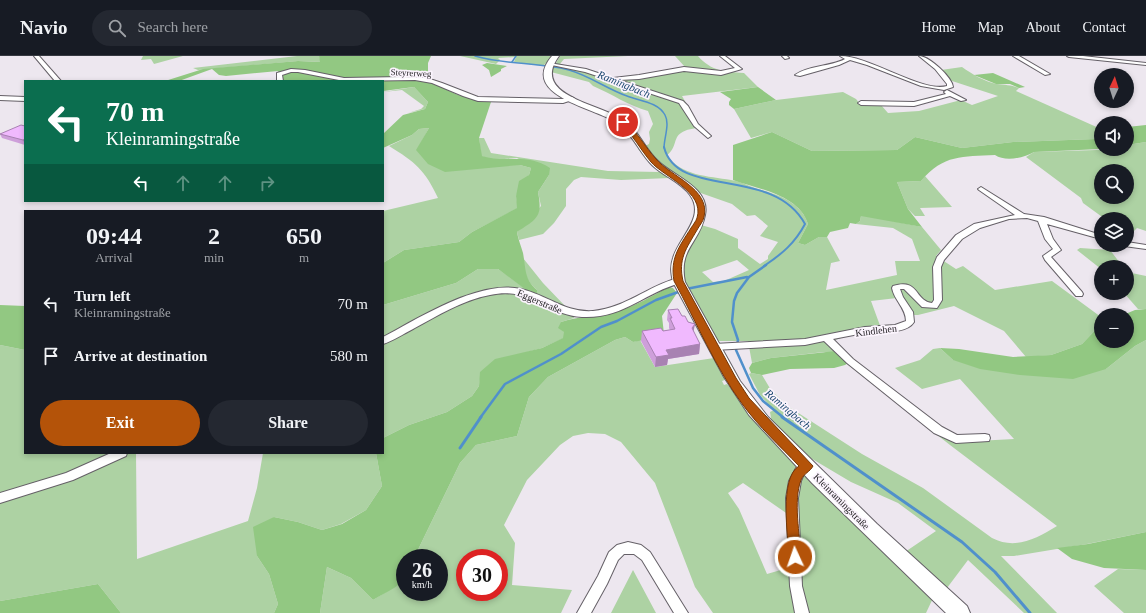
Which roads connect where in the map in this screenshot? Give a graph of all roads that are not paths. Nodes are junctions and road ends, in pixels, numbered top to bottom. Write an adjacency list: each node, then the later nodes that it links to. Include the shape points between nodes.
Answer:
1 (36, 56): 14 (street)
2 (556, 56): 10 (main road)
3 (722, 56): 13 (street, via 739,69 721,73 684,69 639,78)
4 (842, 56): 8 (street)
5 (921, 56): 16 (street, via 937,68 950,84 947,89)
6 (1015, 56): 11 (street)
7 (1069, 56): 9 (street)
8 (849, 59): 12 (street, via 843,63); 16 (street)
9 (1146, 64)
10 (549, 67): 13 (street, via 576,68); 20 (main road, Kleinramingstraße, via 552,86 562,95)
11 (1047, 74)
12 (798, 75)
13 (610, 79): 23 (street, via 681,102 696,125)
14 (57, 80)
15 (280, 80): 20 (street, Steyrerweg, via 279,74 291,70 341,79 425,80 478,99)
16 (942, 90): 17 (street)
17 (951, 94): 21 (street); 22 (street, via 914,104)
18 (0, 98): 19 (street)
19 (24, 99)
20 (572, 99): 30 (main road, Kleinramingstraße, via 623,122 633,131 654,162 697,197 701,207 701,218 678,255 676,270)
21 (962, 100)
22 (861, 103)
23 (708, 136)
24 (981, 189): 25 (street, Kindlehen)
25 (1022, 216): 26 (street, Kindlehen); 32 (street, Kindlehen, via 977,226 949,247 937,267 938,300 934,306 920,302 910,288 896,288 909,312 910,322 907,325 865,330)
26 (1041, 219): 27 (street, Kindlehen); 31 (street, via 1049,239 1057,250 1048,256 1049,260)
27 (1094, 235)
28 (1134, 245): 29 (street)
29 (1146, 247)
30 (681, 286): 33 (street, Eggerstraße, via 660,287 620,308 592,314 567,312 518,290 494,289 465,300); 34 (main road, Kleinramingstraße)
31 (1079, 294)
32 (827, 339): 34 (street, Kindlehen, via 785,344); 35 (street, via 850,361 938,430 956,439)
33 (384, 340)
34 (720, 346): 37 (main road, Kleinramingstraße, via 746,401)
35 (985, 438)
36 (120, 454): 38 (street, via 69,477)
37 (807, 466): 41 (street, via 800,471 795,481 792,498 796,586); 42 (main road, Kleinramingstraße, via 906,564)
38 (0, 498)
39 (584, 613): 40 (street, via 613,556 628,548 637,549 646,556)
40 (680, 613)
41 (802, 613)
42 (960, 613)

